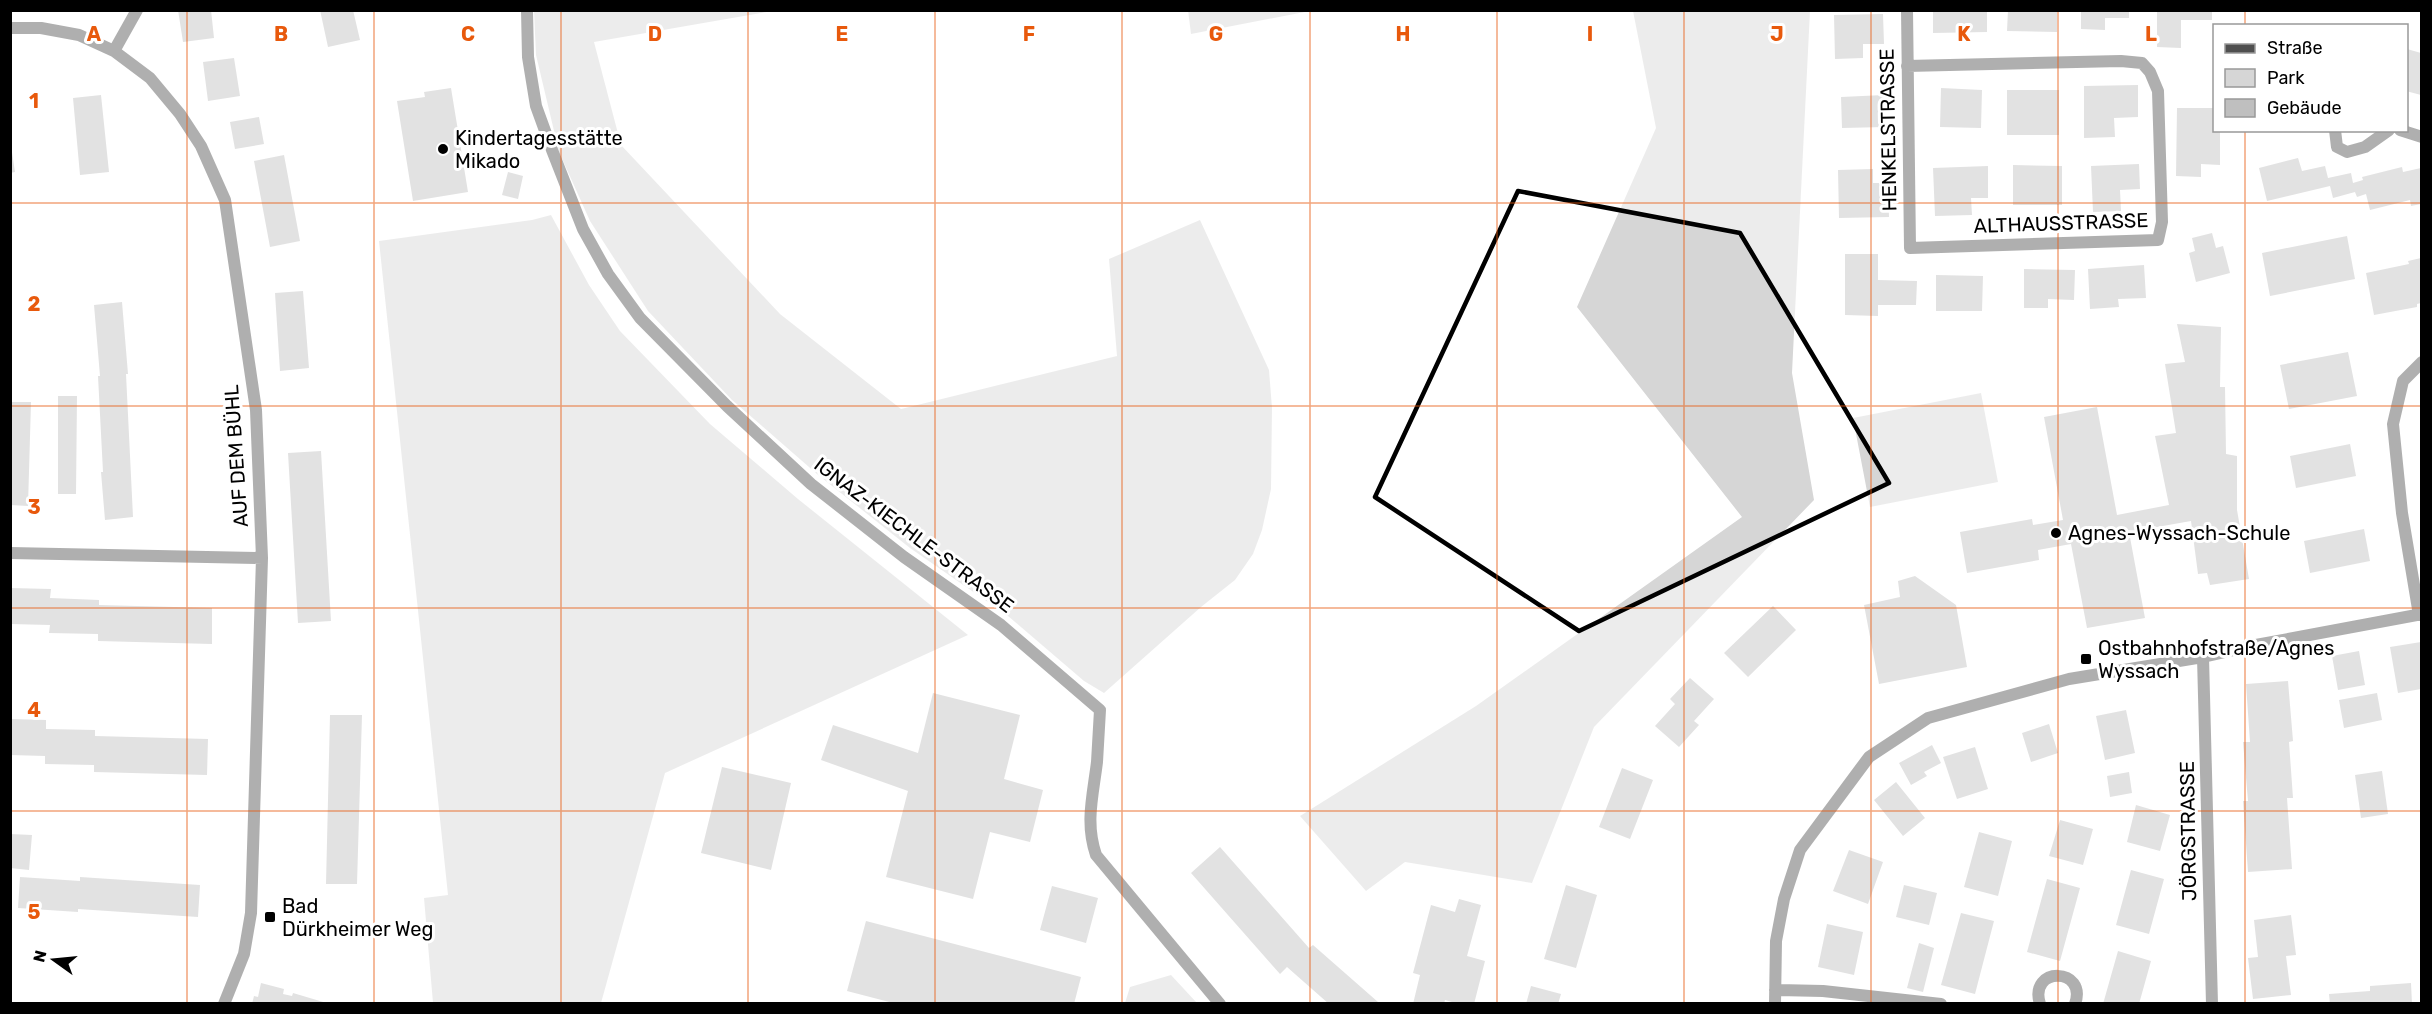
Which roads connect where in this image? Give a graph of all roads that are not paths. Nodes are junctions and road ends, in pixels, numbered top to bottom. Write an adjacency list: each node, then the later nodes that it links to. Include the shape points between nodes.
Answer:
1 (137, 10): 5 (street)
2 (527, 10): 19 (street, IGNAZ-KIECHLE-STRASSE, via 528,57 535,96 583,229 608,274 640,318 811,484 904,557 1001,625 1100,710 1090,818 1096,855)
3 (1907, 10): 6 (street, HENKELSTRASSE)
4 (10, 28): 5 (street, AUF DEM BÜHL, via 41,28 79,35)
5 (114, 51): 14 (street, AUF DEM BÜHL, via 150,78 180,114 201,146 225,200 256,410)
6 (1907, 66): 11 (street, HENKELSTRASSE); 11 (street, ALTHAUSSTRASSE, via 2142,63 2158,90 2162,222 2158,240)
7 (2335, 132): 8 (street, via 2337,147 2347,152 2365,147)
8 (2386, 132)
9 (2406, 132): 10 (street)
10 (2421, 137)
11 (1910, 248)
12 (2421, 362): 15 (street, via 2403,381 2392,424 2402,513)
13 (10, 553): 14 (street)
14 (262, 558): 18 (street, AUF DEM BÜHL, via 251,913 244,954)
15 (2420, 615): 16 (street)
16 (2203, 657): 17 (street, via 2069,680 1928,718 1869,758 1800,850 1776,941); 24 (street, JÖRGSTRASSE)
17 (1775, 990): 20 (street); 21 (street, via 1823,991)
18 (224, 1004)
19 (1220, 1004)
20 (1776, 1004)
21 (1941, 1004)
22 (2040, 1004): 23 (street, via 2040,986 2056,975 2073,983 2078,995)
23 (2075, 1004)
24 (2212, 1004)

